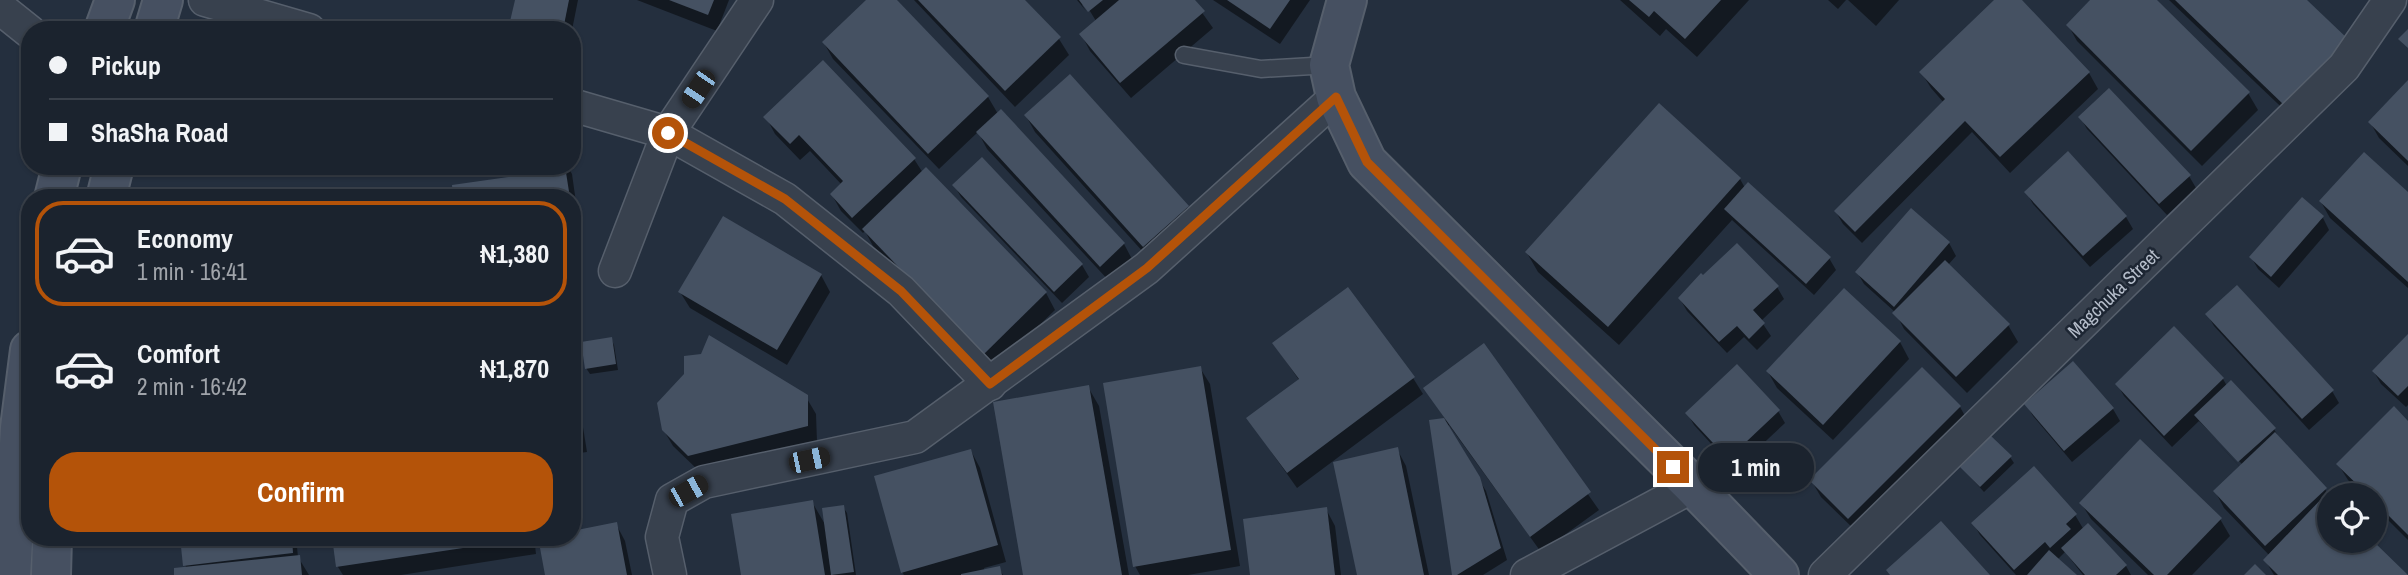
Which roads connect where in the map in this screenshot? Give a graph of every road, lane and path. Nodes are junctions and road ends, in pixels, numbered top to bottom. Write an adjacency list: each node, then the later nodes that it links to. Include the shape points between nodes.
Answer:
1 (115, 0): 8 (street)
2 (163, 0): 9 (street)
3 (205, 0): 10 (street)
4 (758, 0): 15 (street)
5 (1347, 0): 13 (street)
6 (2390, 0): 26 (street, Magchuka Street, via 2344,67)
7 (0, 8): 11 (street)
8 (107, 21)
9 (157, 21)
10 (278, 21)
11 (21, 25)
12 (1184, 54): 13 (lane)
13 (1332, 81): 17 (street, via 1147,268); 19 (street, via 1367,162)
14 (581, 108): 15 (street)
15 (668, 133): 16 (street); 17 (street, via 785,199 901,291)
16 (615, 271)
17 (990, 384): 23 (street, via 915,437 704,482 672,500 662,537)
18 (21, 420): 21 (street)
19 (1693, 486): 24 (street); 25 (street)
20 (51, 546): 22 (street)
21 (11, 575)
22 (51, 575)
23 (670, 575)
24 (1527, 575)
25 (1779, 575)
26 (1825, 575)

